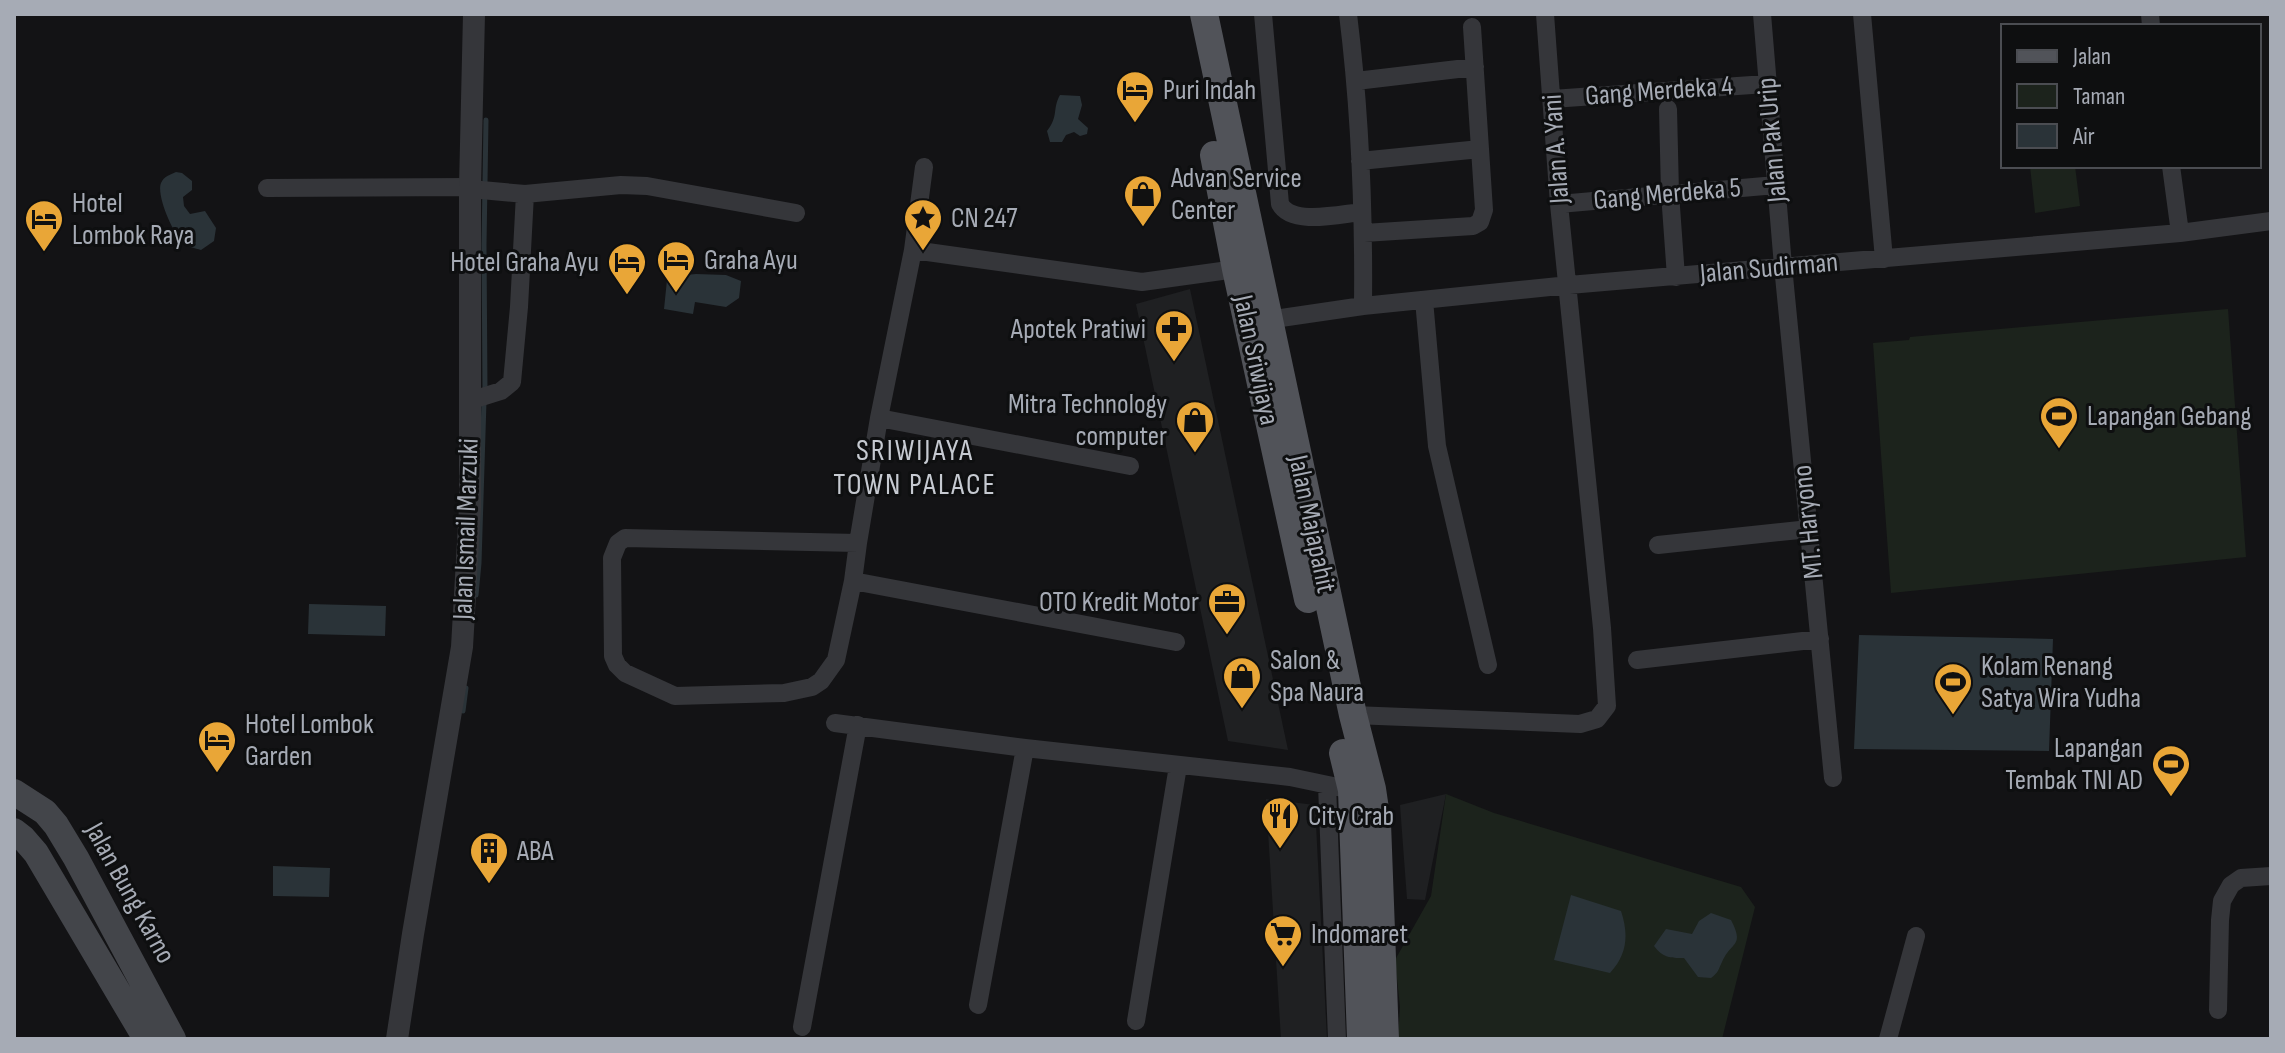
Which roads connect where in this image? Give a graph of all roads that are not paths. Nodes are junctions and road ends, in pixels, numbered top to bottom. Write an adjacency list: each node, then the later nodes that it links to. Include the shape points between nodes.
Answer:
1 (474, 14): 21 (street, Jalan Ismail Marzuki)
2 (1184, 14): 33 (main road, Jalan Sriwijaya)
3 (1204, 14): 38 (main road, Jalan Majapahit)
4 (1263, 14): 25 (street, via 1282,209 1304,217)
5 (1348, 14): 11 (street)
6 (1545, 14): 13 (street, Jalan A. Yani)
7 (1762, 14): 12 (street, Jalan Pak Urip)
8 (1862, 14): 31 (street)
9 (1472, 27): 10 (street)
10 (1475, 67): 11 (street); 15 (street)
11 (1356, 81): 16 (street)
12 (1766, 84): 13 (street, Gang Merdeka 4); 19 (street, Jalan Pak Urip)
13 (1552, 99): 24 (street, Jalan A. Yani)
14 (1668, 109): 22 (street)
15 (1480, 149): 16 (street); 28 (street, via 1480,222)
16 (1360, 161): 25 (street)
17 (924, 167): 30 (street)
18 (2171, 168): 29 (street)
19 (1776, 185): 22 (street, Gang Merdeka 5); 32 (street, Jalan Pak Urip)
20 (267, 188): 21 (street)
21 (474, 189): 23 (street); 39 (street, Jalan Ismail Marzuki)
22 (1670, 193): 24 (street, Gang Merdeka 5); 34 (street)
23 (525, 194): 26 (street, via 647,186); 39 (street, via 512,382)
24 (1559, 204): 35 (street, Jalan A. Yani)
25 (1362, 212): 28 (street)
26 (796, 213)
27 (2271, 221): 29 (street, Jalan Sudirman)
28 (1364, 233): 37 (street)
29 (2180, 233): 31 (street, Jalan Sudirman)
30 (913, 250): 33 (street, via 1142,282); 40 (street)
31 (1884, 259): 32 (street, Jalan Sudirman)
32 (1783, 266): 34 (street, Jalan Sudirman); 43 (street, MT. Haryono)
33 (1236, 269): 42 (main road, Jalan Sriwijaya)
34 (1676, 277): 35 (street, Jalan Sudirman)
35 (1569, 285): 36 (street, Jalan Sudirman); 51 (street, Jalan A. Yani, via 1607,706 1597,719 1580,724)
36 (1424, 300): 37 (street, Jalan Sudirman); 50 (street, via 1437,446)
37 (1363, 306): 38 (street, Jalan Sudirman)
38 (1268, 320): 42 (main road, Jalan Majapahit)
39 (474, 399): 70 (street, Jalan Ismail Marzuki, via 462,647)
40 (879, 418): 41 (street); 44 (street)
41 (1130, 466)
42 (1299, 510): 51 (main road, Jalan Majapahit); 57 (main road, Jalan Sriwijaya, via 1338,736)
43 (1809, 529): 45 (street); 47 (street, MT. Haryono)
44 (858, 543): 46 (street); 46 (street, via 625,538 612,558 613,656 625,673 675,696 784,693 812,687 836,660)
45 (1658, 545)
46 (853, 581): 48 (street)
47 (1820, 639): 49 (street); 56 (street, MT. Haryono)
48 (1176, 642)
49 (1637, 660)
50 (1488, 665)
51 (1353, 715): 73 (main road, Jalan Majapahit, via 1377,823)
52 (835, 723): 53 (street)
53 (858, 725): 54 (street); 67 (street)
54 (1025, 748): 55 (street); 64 (street)
55 (1178, 766): 57 (street); 66 (street)
56 (1833, 778)
57 (1340, 787): 71 (street); 72 (main road, Jalan Sriwijaya)
58 (14, 792): 61 (main road, Jalan Bung Karno, via 56,825)
59 (14, 831): 63 (main road, via 36,853)
60 (2271, 876): 65 (street, via 2241,878 2222,901)
61 (113, 930): 63 (main road); 69 (main road, Jalan Bung Karno)
62 (1916, 936): 74 (street)
63 (91, 944): 68 (main road)
64 (978, 1005)
65 (2218, 1010)
66 (1136, 1021)
67 (802, 1027)
68 (146, 1039)
69 (173, 1039)
70 (397, 1039)
71 (1337, 1039)
72 (1361, 1039)
73 (1385, 1039)
74 (1888, 1039)

